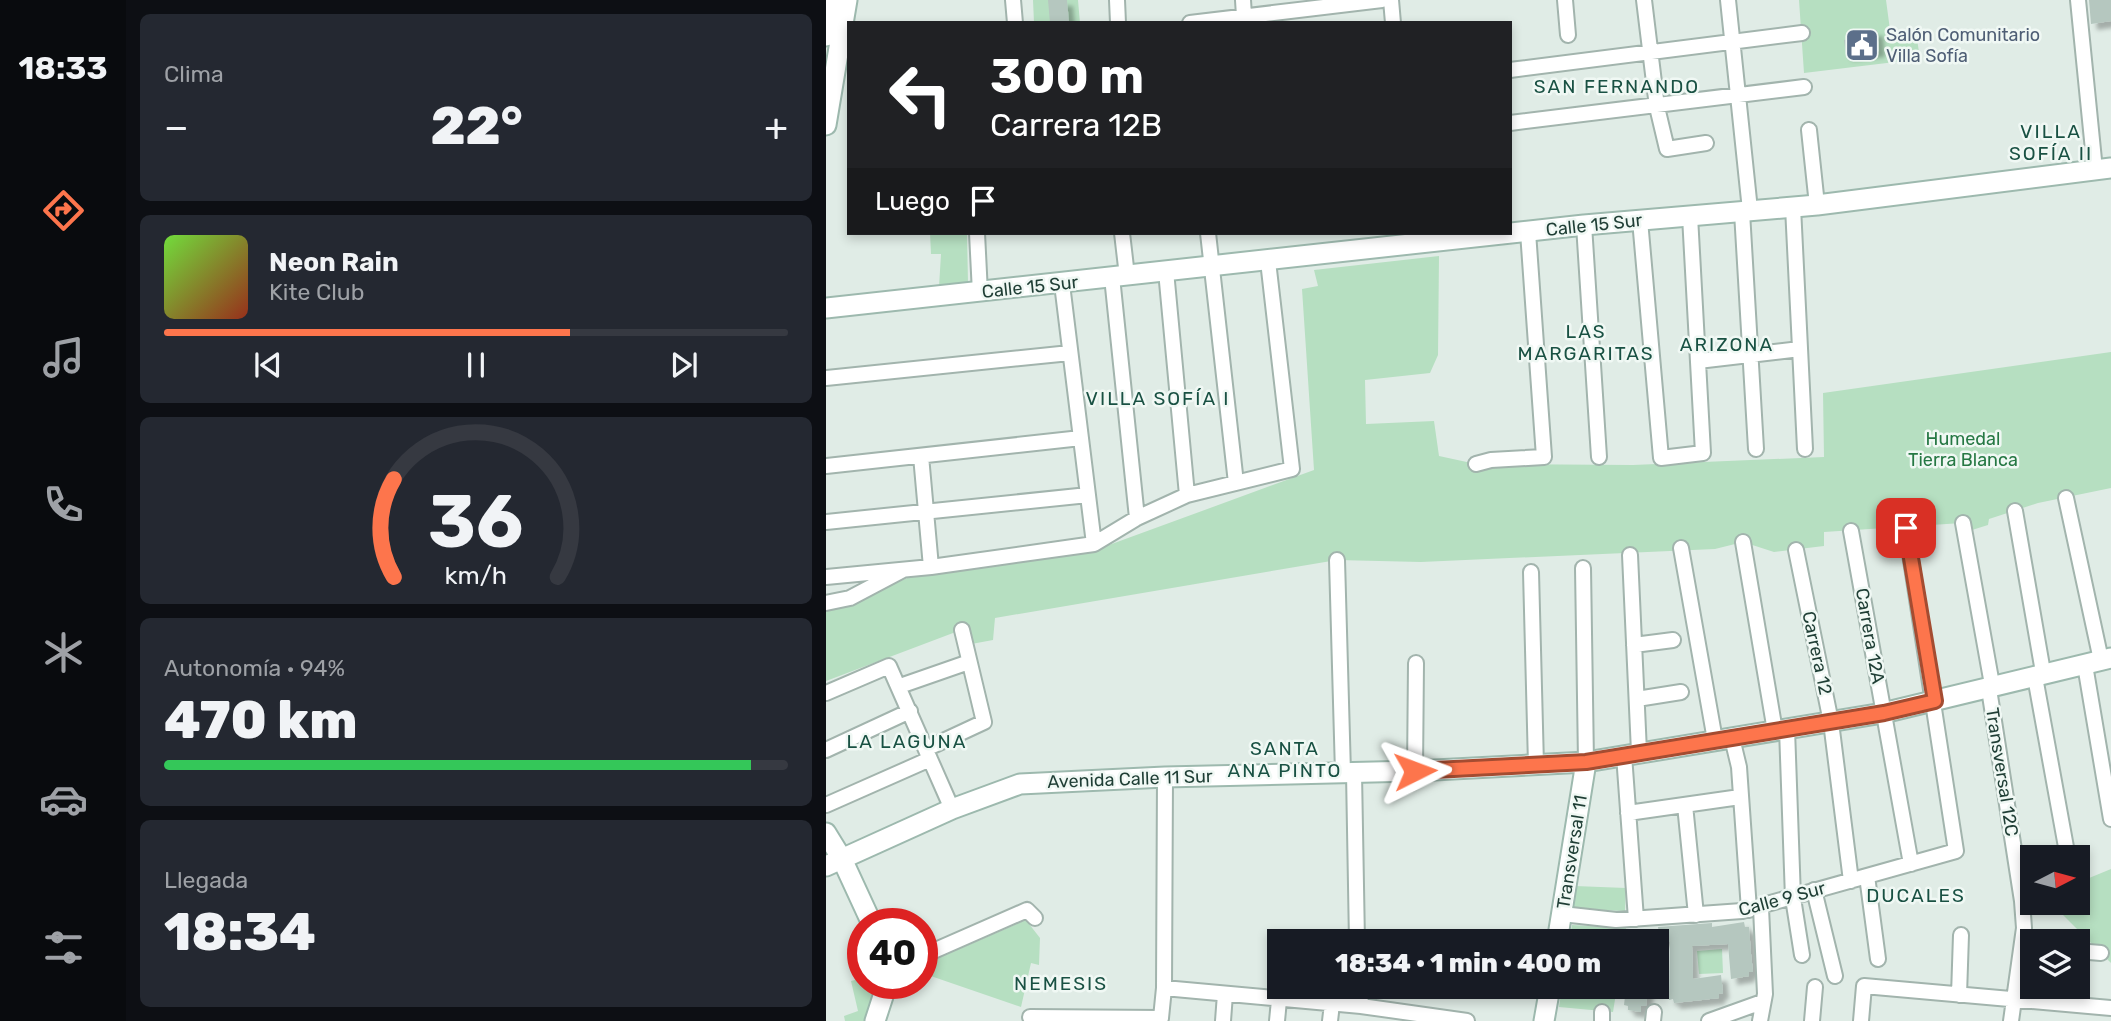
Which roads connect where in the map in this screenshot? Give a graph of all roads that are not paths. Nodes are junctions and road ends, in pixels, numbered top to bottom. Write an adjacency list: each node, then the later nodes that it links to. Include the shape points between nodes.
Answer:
1 (832, 0): 20 (street)
2 (847, 0): 24 (street)
3 (1013, 0): 15 (street)
4 (1117, 0): 16 (street)
5 (1243, 0): 14 (street)
6 (1382, 0): 12 (street)
7 (1391, 0): 18 (street)
8 (1564, 0): 21 (street)
9 (1644, 0): 23 (street)
10 (1728, 0): 22 (street)
11 (2078, 0): 33 (street)
12 (1360, 1): 13 (street)
13 (1306, 4): 14 (street)
14 (1244, 16): 17 (street)
15 (1015, 21)
16 (1118, 21)
17 (1205, 21)
18 (1393, 21)
19 (1802, 33): 22 (street)
20 (826, 36)
21 (1568, 36)
22 (1732, 43): 23 (street); 27 (street)
23 (1650, 53): 25 (street); 28 (street)
24 (837, 65): 30 (street)
25 (1512, 70)
26 (1804, 87): 27 (street)
27 (1737, 97): 28 (street); 36 (street)
28 (1657, 107): 29 (street); 32 (street, via 1667,149)
29 (1512, 123)
30 (826, 125)
31 (1809, 130): 34 (street)
32 (1706, 143)
33 (2103, 169): 34 (street, Calle 15 Sur)
34 (1817, 205): 35 (street, Calle 15 Sur)
35 (1793, 207): 36 (street, Calle 15 Sur); 54 (street)
36 (1746, 211): 37 (street, Calle 15 Sur); 56 (street)
37 (1690, 216): 38 (street, Calle 15 Sur); 57 (street)
38 (1640, 220): 39 (street, Calle 15 Sur); 57 (street, via 1661,458 1703,453)
39 (1584, 225): 40 (street, Calle 15 Sur); 63 (street)
40 (1528, 232): 41 (street, Calle 15 Sur); 64 (street, via 1544,457)
41 (1512, 233)
42 (977, 235): 52 (street)
43 (1122, 235): 50 (street)
44 (1208, 235): 48 (street)
45 (1477, 235): 46 (street, Calle 15 Sur)
46 (1409, 239): 47 (street, Calle 15 Sur)
47 (1268, 261): 48 (street, Calle 15 Sur); 66 (street, via 1292,469)
48 (1211, 266): 49 (street, Calle 15 Sur); 66 (street)
49 (1166, 271): 50 (street, Calle 15 Sur); 68 (street)
50 (1119, 277): 51 (street, Calle 15 Sur); 72 (street)
51 (1062, 284): 52 (street, Calle 15 Sur); 55 (street)
52 (980, 293): 53 (street, Calle 15 Sur)
53 (826, 308)
54 (1800, 349): 56 (street); 61 (street)
55 (1070, 353): 58 (street); 59 (street)
56 (1751, 355): 57 (street); 60 (street)
57 (1698, 361)
58 (826, 378)
59 (1081, 438): 62 (street); 67 (street)
60 (1756, 449)
61 (1805, 449)
62 (921, 456): 65 (street); 70 (street)
63 (1599, 457)
64 (1476, 464)
65 (826, 466)
66 (1236, 483): 68 (street)
67 (1088, 495): 70 (street); 78 (street)
68 (1188, 495): 72 (street)
69 (2066, 498): 92 (street)
70 (926, 511): 73 (street); 84 (street)
71 (2015, 512): 95 (street)
72 (1137, 518): 78 (street)
73 (826, 522)
74 (1963, 523): 97 (street, Transversal 12C, via 1991,679)
75 (1906, 528): 101 (street)
76 (1851, 531): 103 (street, Carrera 12A)
77 (1743, 542): 105 (street)
78 (1094, 544): 84 (street)
79 (1681, 548): 106 (street)
80 (1796, 550): 104 (street, Carrera 12)
81 (1630, 555): 91 (street)
82 (1337, 560): 113 (street)
83 (910, 566): 84 (street); 87 (street); 88 (street, via 850,598)
84 (931, 566)
85 (1583, 568): 110 (street)
86 (1531, 572): 111 (street)
87 (826, 576)
88 (826, 603)
89 (962, 630): 93 (street)
90 (1673, 640): 91 (street)
91 (1634, 645): 100 (street)
92 (2099, 661): 95 (street, Avenida Calle 11 Sur); 120 (street)
93 (969, 662): 96 (street); 108 (street, via 984,722)
94 (1416, 663): 112 (street)
95 (2039, 674): 97 (street, Avenida Calle 11 Sur); 122 (street)
96 (900, 686): 99 (street, via 889,666); 102 (street)
97 (1989, 689): 101 (street, Avenida Calle 11 Sur); 137 (street, Transversal 12C)
98 (1681, 692): 100 (street)
99 (826, 693)
100 (1637, 699): 109 (street)
101 (1935, 701): 103 (street, Avenida Calle 11 Sur); 124 (street, Calle 9 Sur, via 1956,851)
102 (910, 711): 107 (street); 108 (street)
103 (1884, 713): 104 (street, Avenida Calle 11 Sur); 124 (street, Carrera 12A)
104 (1831, 722): 105 (street, Avenida Calle 11 Sur); 126 (street, Carrera 12)
105 (1781, 730): 106 (street, Avenida Calle 11 Sur); 128 (street)
106 (1724, 739): 109 (street, Avenida Calle 11 Sur); 115 (street, via 1739,767)
107 (826, 750)
108 (928, 754): 116 (street); 118 (street)
109 (1631, 754): 110 (street, Avenida Calle 11 Sur); 119 (street)
110 (1586, 762): 111 (street, Avenida Calle 11 Sur); 131 (street, Transversal 11)
111 (1536, 765): 112 (street, Avenida Calle 11 Sur)
112 (1415, 771): 113 (street, Avenida Calle 11 Sur)
113 (1348, 773): 114 (street, Avenida Calle 11 Sur); 135 (street)
114 (1165, 777): 118 (street, Avenida Calle 11 Sur, via 1020,784); 147 (street)
115 (1740, 797): 117 (street); 130 (street)
116 (826, 805)
117 (1685, 805): 119 (street); 132 (street)
118 (952, 808): 123 (street, Avenida Calle 11 Sur)
119 (1628, 813): 134 (street)
120 (2111, 819)
121 (826, 833): 123 (street)
122 (2066, 845)
123 (834, 862): 129 (street)
124 (1911, 864): 125 (street, Calle 9 Sur)
125 (1867, 876): 126 (street, Calle 9 Sur); 143 (street)
126 (1851, 881): 127 (street, Calle 9 Sur)
127 (1814, 890): 128 (street, Calle 9 Sur); 145 (street)
128 (1793, 898): 130 (street, Calle 9 Sur); 142 (street)
129 (862, 908)
130 (1755, 909): 132 (street, Calle 9 Sur); 155 (street, via 1765,993)
131 (1562, 914): 134 (street, Calle 9 Sur); 136 (street, Transversal 11)
132 (1696, 915): 134 (street, Calle 9 Sur)
133 (1035, 918): 139 (street, via 1027,911)
134 (1636, 919)
135 (1356, 929)
136 (1559, 929)
137 (2024, 929)
138 (1961, 935): 149 (street)
139 (938, 950)
140 (2090, 952): 141 (street)
141 (2101, 953)
142 (1802, 955)
143 (1878, 959)
144 (2020, 969): 154 (street, Transversal 12C)
145 (1835, 976)
146 (1815, 987): 170 (street)
147 (1164, 988): 148 (street); 160 (street, via 1161,1018)
148 (1225, 994): 153 (street); 164 (street)
149 (1958, 995): 154 (street); 171 (street, via 1864,986)
150 (882, 999): 163 (street)
151 (1361, 999): 157 (street)
152 (1548, 999): 168 (street)
153 (1279, 1000): 156 (street); 165 (street)
154 (2012, 1000): 158 (street); 172 (street, Transversal 12C)
155 (1762, 1002): 162 (street); 169 (street)
156 (1332, 1004): 157 (street); 166 (street)
157 (1361, 1006): 159 (street)
158 (2111, 1008)
159 (1381, 1015): 161 (street)
160 (1030, 1017)
161 (1434, 1018): 167 (street)
162 (1709, 1020)
163 (875, 1021)
164 (1223, 1021)
165 (1277, 1021)
166 (1330, 1021)
167 (1467, 1021)
168 (1544, 1021)
169 (1760, 1021)
170 (1812, 1021)
171 (1861, 1021)
172 (2011, 1021)

